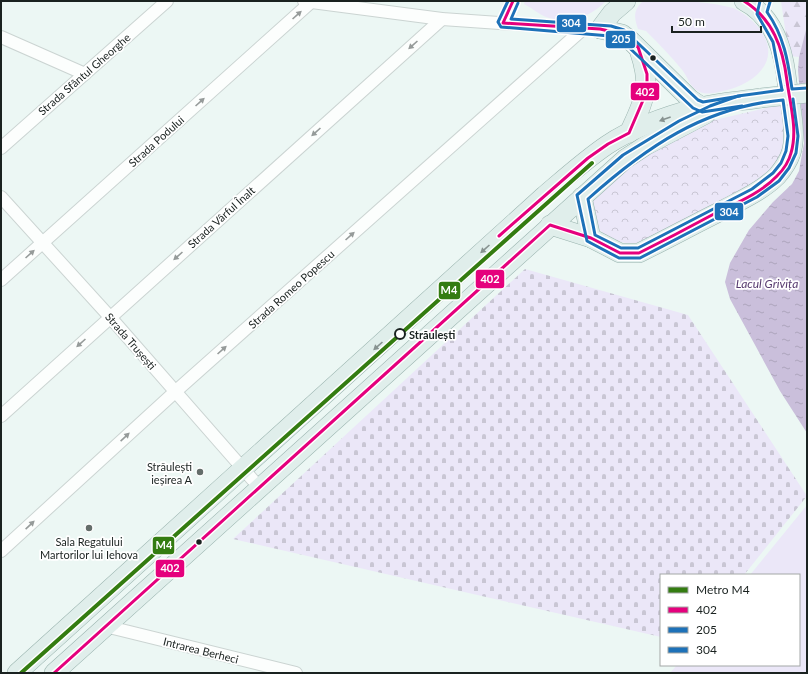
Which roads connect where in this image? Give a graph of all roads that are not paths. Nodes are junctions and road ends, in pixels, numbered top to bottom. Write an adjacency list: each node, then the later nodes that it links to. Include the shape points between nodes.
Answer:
1 (167, 1): 9 (street, Strada Sfântul Gheorghe)
2 (626, 1): 6 (main road)
3 (744, 1): 18 (main road, via 767,20 782,53 793,136 791,152 785,166 776,177 755,193 639,253 620,253)
4 (306, 2): 5 (street); 19 (street, Strada Podului, one-way to 4)
5 (442, 19): 6 (street); 21 (street, Strada Vârful Înalt, one-way to 21)
6 (592, 29): 8 (main road, via 622,34); 22 (street, Strada Romeo Popescu, one-way to 6)
7 (1, 37): 9 (street)
8 (638, 47): 12 (main road, via 690,99); 13 (main road, via 647,74 647,83 644,98)
9 (85, 74): 14 (street, Strada Sfântul Gheorghe)
10 (807, 92): 11 (main road, bridge)
11 (741, 101): 12 (main road); 16 (main road, via 715,110 645,146 625,159)
12 (702, 107): 13 (main road, one-way to 13)
13 (629, 133): 24 (main road, one-way to 24, via 593,155 545,195)
14 (1, 148)
15 (1, 197): 19 (street, Strada Trușești)
16 (582, 197): 17 (main road); 18 (main road)
17 (550, 225): 18 (main road); 25 (main road)
18 (591, 238)
19 (43, 242): 20 (street, Strada Podului, one-way to 19); 21 (street, Strada Trușești)
20 (1, 280)
21 (110, 317): 22 (street, Strada Trușești); 23 (street, Strada Vârful Înalt, one-way to 23)
22 (176, 391): 24 (street, Strada Trușești); 26 (street, Strada Romeo Popescu, one-way to 22)
23 (1, 416)
24 (243, 468): 25 (street, Strada Trușești); 28 (main road)
25 (259, 487): 27 (main road)
26 (1, 552)
27 (105, 626): 29 (main road); 30 (street, Intrarea Berheci)
28 (18, 673)
29 (54, 673)
30 (296, 673)

